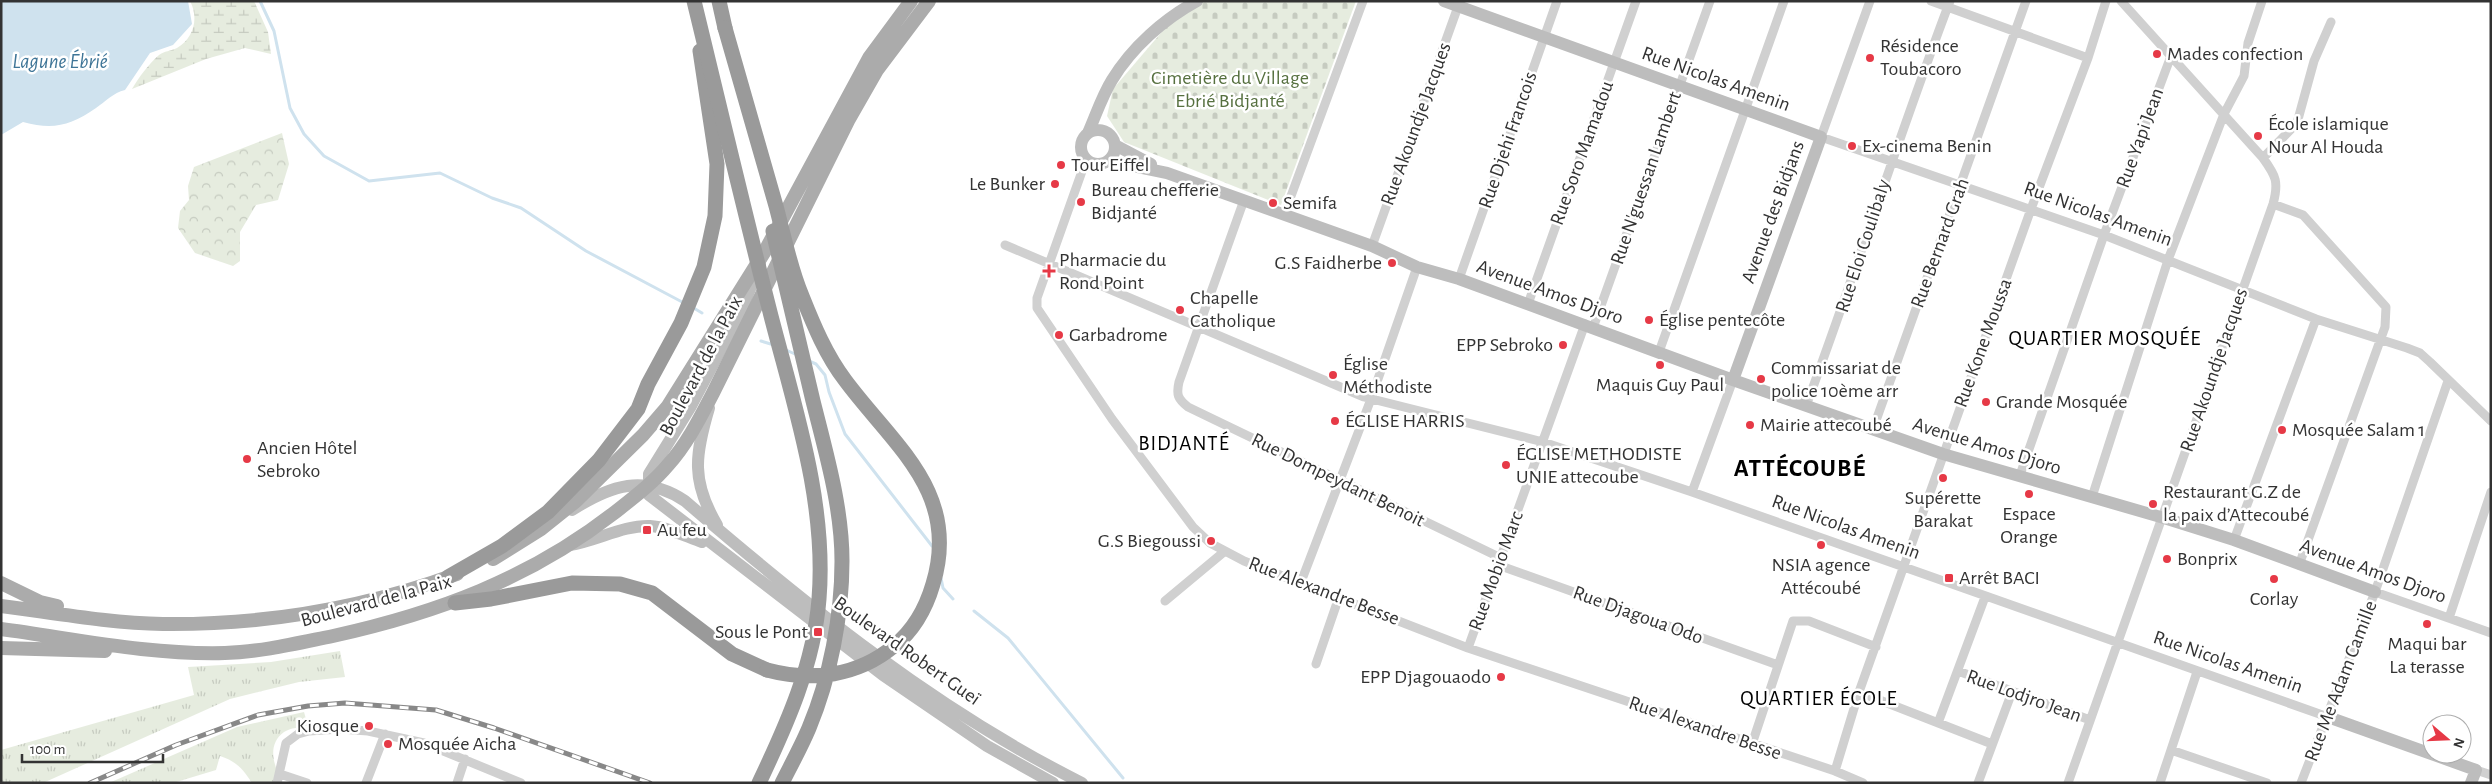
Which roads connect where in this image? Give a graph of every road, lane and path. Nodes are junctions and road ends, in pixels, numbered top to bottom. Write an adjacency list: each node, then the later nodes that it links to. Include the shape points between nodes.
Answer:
1 (693, 1): 83 (highway, bridge, via 717,164 715,216 704,267 694,294 638,409 599,460 548,512 502,546); 123 (highway, bridge, via 795,410 819,528 819,601 811,649 797,697)
2 (719, 1): 21 (highway)
3 (912, 1): 46 (main road, Boulevard de la Paix, via 869,58)
4 (929, 1): 60 (main road, Boulevard de la Paix, via 877,70 849,119)
5 (1197, 1): 30 (street, via 1177,12 1149,35 1128,58 1112,80)
6 (1363, 1): 42 (street)
7 (1444, 1): 18 (street, Rue Nicolas Amenin)
8 (1557, 1): 23 (street, Rue Djehi Francois)
9 (1636, 1): 26 (street, Rue Soro Mamadou)
10 (1710, 1): 27 (street, Rue N'guessan Lambert)
11 (1784, 1): 28 (street)
12 (1870, 1): 31 (street, Avenue des Bidjans)
13 (1931, 1): 19 (street)
14 (2026, 1): 22 (street, Rue Bernard Grah)
15 (2106, 1): 25 (street, Rue Kone Moussa)
16 (2121, 1): 24 (street, Rue Akoundje Jacques)
17 (2262, 1): 29 (street, via 2248,43 2244,76)
18 (1459, 4): 23 (street, Rue Nicolas Amenin); 45 (street, Rue Akoundje Jacques)
19 (1949, 4): 22 (street); 35 (street, Rue Eloi Coulibaly)
20 (2330, 22): 33 (street, via 2314,61 2296,123)
21 (725, 28): 90 (highway, bridge, via 800,291 820,340 844,379 909,456 930,494 938,522 937,571 930,593 913,626 896,644 871,662 844,673 815,676 767,670 732,654 652,593 620,584 572,582); 124 (highway, bridge, via 841,530 842,563 829,661 809,729)
22 (2016, 32): 25 (street); 38 (street, Rue Bernard Grah)
23 (1544, 39): 26 (street, Rue Nicolas Amenin); 50 (street, Rue Djehi Francois)
24 (2171, 56): 29 (street, Rue Akoundje Jacques); 43 (street, Rue Yapi Jean)
25 (2088, 58): 41 (street, Rue Kone Moussa)
26 (1615, 63): 27 (street, Rue Nicolas Amenin); 52 (street, Rue Soro Mamadou)
27 (1679, 85): 28 (street, Rue Nicolas Amenin); 54 (street, Rue N'guessan Lambert)
28 (1746, 109): 31 (street, Rue Nicolas Amenin); 57 (street)
29 (2224, 114): 33 (street, Rue Akoundje Jacques); 47 (street)
30 (1088, 133): 32 (street, via 1094,130 1108,133); 34 (street, via 1080,149)
31 (1821, 137): 35 (street, Rue Nicolas Amenin); 58 (street, Avenue des Bidjans)
32 (1115, 144): 36 (street); 37 (street, Avenue Amos Djoro)
33 (2263, 158): 40 (street, Rue Akoundje Jacques, via 2277,184)
34 (1086, 160): 36 (street, via 1097,165); 48 (street, Rue Alexandre Besse)
35 (1891, 160): 38 (street, Rue Nicolas Amenin); 62 (street, Rue Eloi Coulibaly, via 1849,290)
36 (1109, 161): 37 (street, Avenue Amos Djoro)
37 (1166, 173): 39 (street, Avenue Amos Djoro)
38 (1961, 184): 41 (street, Rue Nicolas Amenin); 64 (street, Rue Bernard Grah)
39 (1244, 200): 42 (street, Avenue Amos Djoro); 55 (street, Rue Dompeydant Benoit)
40 (2273, 204): 51 (street, Rue Akoundje Jacques); 56 (street, via 2303,215 2380,298 2386,307 2387,317)
41 (2031, 209): 43 (street, Rue Nicolas Amenin); 66 (street, Rue Kone Moussa)
42 (1284, 215): 45 (street, Avenue Amos Djoro)
43 (2104, 235): 47 (street, Rue Nicolas Amenin); 67 (street, Rue Yapi Jean)
44 (1005, 245): 48 (street, Rue Nicolas Amenin)
45 (1372, 246): 49 (street, Avenue Amos Djoro)
46 (765, 250): 69 (street, Boulevard de la Paix, via 751,291 691,406 649,474); 74 (main road, Boulevard de la Paix, via 668,406 600,478)
47 (2168, 260): 51 (street, Rue Nicolas Amenin); 72 (street)
48 (1049, 263): 55 (street, Rue Nicolas Amenin); 79 (street, Rue Alexandre Besse, via 1037,298 1039,314 1193,528)
49 (1417, 267): 50 (street, Avenue Amos Djoro); 61 (street)
50 (1459, 279): 52 (street, Avenue Amos Djoro)
51 (2242, 289): 53 (street, Rue Nicolas Amenin); 73 (street, Rue Akoundje Jacques)
52 (1528, 304): 54 (street, Avenue Amos Djoro)
53 (2316, 319): 56 (street, Rue Nicolas Amenin); 76 (street)
54 (1589, 326): 57 (street, Avenue Amos Djoro); 65 (street, Rue Mobio Marc)
55 (1199, 328): 61 (street, Rue Nicolas Amenin); 68 (street, Rue Dompeydant Benoit, via 1179,382 1179,399 1188,407)
56 (2380, 340): 59 (street, Rue Nicolas Amenin, via 2420,353); 81 (street)
57 (1659, 352): 58 (street, Avenue Amos Djoro)
58 (1732, 380): 62 (street, Avenue Amos Djoro); 70 (street, Avenue des Bidjans)
59 (2448, 381): 63 (street, Rue Nicolas Amenin); 86 (street, Rue Me Adam Camille)
60 (713, 393): 69 (main road, Boulevard de la Paix, via 680,449); 75 (street, Boulevard Robert Gueï, via 700,443 698,482)
61 (1371, 399): 65 (street, Rue Nicolas Amenin); 68 (street)
62 (1806, 406): 64 (street, Avenue Amos Djoro)
63 (2491, 422)
64 (1873, 429): 66 (street, Avenue Amos Djoro)
65 (1543, 442): 70 (street, Rue Nicolas Amenin); 80 (street, Rue Mobio Marc)
66 (1943, 454): 67 (street, Avenue Amos Djoro); 82 (street, Rue Kone Moussa)
67 (2020, 475): 72 (street, Avenue Amos Djoro)
68 (1340, 481): 80 (street, Rue Dompeydant Benoit); 84 (street)
69 (648, 486): 74 (street, Boulevard de la Paix, via 622,486 598,493); 75 (street, Boulevard Robert Gueï, via 674,494); 77 (main road, Boulevard de la Paix); 78 (street, Boulevard Robert Gueï, via 653,500)
70 (1692, 492): 82 (street, Rue Nicolas Amenin)
71 (2491, 492): 92 (street)
72 (2092, 497): 73 (street, Avenue Amos Djoro)
73 (2164, 518): 76 (street, Avenue Amos Djoro); 96 (street, Rue Akoundje Jacques)
74 (541, 529): 83 (main road, Boulevard de la Paix, via 481,565)
75 (722, 534): 126 (street, Boulevard Robert Gueï, via 922,690 1037,760)
76 (2234, 540): 81 (street, Avenue Amos Djoro)
77 (570, 545): 78 (street, Boulevard Robert Gueï, via 650,526); 90 (main road, Boulevard de la Paix, via 526,571)
78 (714, 546): 125 (street, Boulevard Robert Gueï, via 936,713)
79 (1225, 551): 84 (street, Rue Alexandre Besse); 89 (street)
80 (1500, 561): 99 (street, Rue Mobio Marc); 102 (street, Rue Djagoua Odo)
81 (2300, 564): 86 (street, Avenue Amos Djoro)
82 (1905, 568): 88 (street, Rue Nicolas Amenin); 97 (street, Rue Kone Moussa)
83 (448, 577): 93 (main road, Boulevard de la Paix, via 357,604 267,618 163,624)
84 (1300, 582): 87 (street, Rue Alexandre Besse)
85 (1, 583): 93 (main road, via 40,602)
86 (2375, 592): 92 (street, Avenue Amos Djoro); 107 (street, Rue Me Adam Camille)
87 (1339, 597): 99 (street, Rue Alexandre Besse); 101 (street)
88 (1986, 598): 96 (street, Rue Nicolas Amenin); 103 (street)
89 (1165, 601)
90 (455, 603): 100 (main road, Boulevard de la Paix, via 357,630 277,647 227,653)
91 (1, 606): 93 (main road, Boulevard de la Paix)
92 (2449, 618): 95 (street, Avenue Amos Djoro)
93 (103, 619)
94 (1, 629): 100 (main road, Boulevard de la Paix)
95 (2491, 633)
96 (2118, 644): 104 (street, Rue Nicolas Amenin); 108 (street, Rue Akoundje Jacques)
97 (1876, 647): 102 (street, via 1809,621 1795,620); 105 (street, Rue Kone Moussa)
98 (1, 648): 100 (main road, via 96,652)
99 (1468, 648): 111 (street, Rue Alexandre Besse)
100 (139, 649)
101 (1316, 664)
102 (1778, 665): 111 (street)
103 (1958, 671): 106 (street, Rue Lodjro Jean); 109 (street)
104 (2197, 672): 107 (street, Rue Nicolas Amenin); 113 (street)
105 (1859, 692): 109 (street); 116 (street, Rue Kone Moussa)
106 (2012, 692): 108 (street, Rue Lodjro Jean); 112 (street)
107 (2328, 717): 115 (street, Rue Nicolas Amenin); 132 (street, Rue Me Adam Camille)
108 (2090, 720): 129 (street, Rue Akoundje Jacques)
109 (1938, 723): 112 (street)
110 (385, 734): 114 (street, via 424,743); 118 (street, via 340,729 298,734 286,743); 120 (street)
111 (1752, 744): 116 (street, Rue Alexandre Besse)
112 (1992, 744): 128 (street)
113 (2171, 750): 130 (street); 131 (street)
114 (465, 760): 121 (street); 122 (street)
115 (2476, 770): 117 (street, Rue Nicolas Amenin); 133 (street)
116 (1835, 771): 127 (street, Rue Alexandre Besse)
117 (2491, 775)
118 (279, 778): 119 (street)
119 (307, 783)
120 (366, 783)
121 (457, 783)
122 (521, 783)
123 (760, 783)
124 (782, 783)
125 (1053, 783)
126 (1082, 783)
127 (1863, 783)
128 (1978, 783)
129 (2068, 783)
130 (2160, 783)
131 (2267, 783)
132 (2302, 783)
133 (2471, 783)

